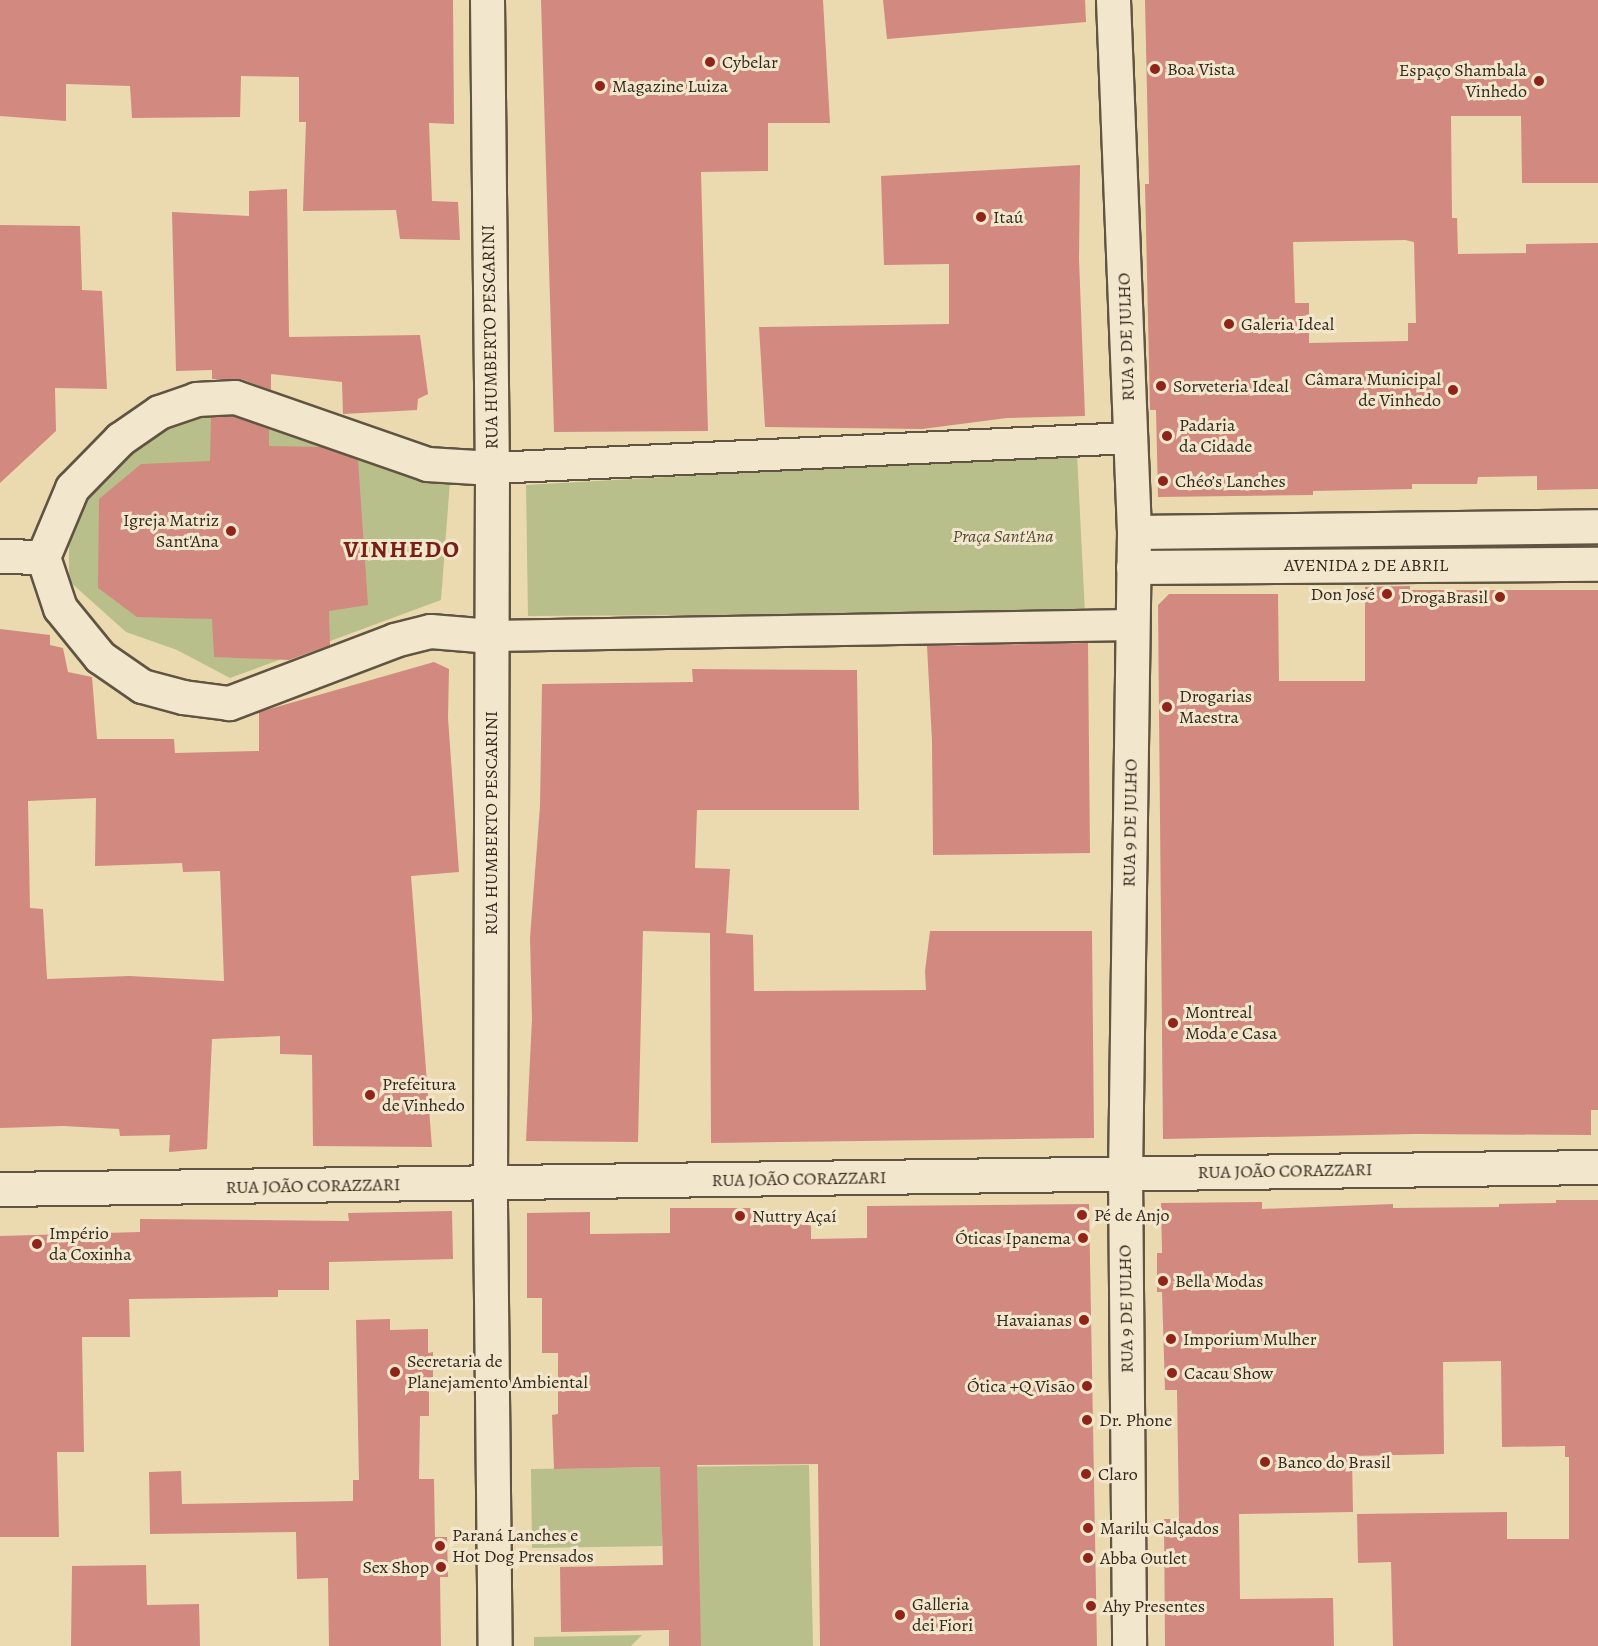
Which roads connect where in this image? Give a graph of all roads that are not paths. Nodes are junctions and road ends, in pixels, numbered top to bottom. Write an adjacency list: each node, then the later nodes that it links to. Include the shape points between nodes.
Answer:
1 (487, 0): 4 (street, RUA HUMBERTO PESCARINI)
2 (1113, 0): 3 (street, RUA 9 DE JULHO)
3 (1130, 438): 4 (street); 6 (street, RUA 9 DE JULHO)
4 (492, 468): 8 (street, via 427,464 235,397 196,399 159,412 120,439 72,488); 12 (street, RUA HUMBERTO PESCARINI)
5 (1598, 526): 6 (street, AVENIDA 2 DE ABRIL)
6 (1134, 532): 10 (street, RUA 9 DE JULHO)
7 (0, 556): 8 (street)
8 (43, 557): 12 (street, via 60,608 100,657 142,686 183,697 229,703 430,631)
9 (1598, 564): 10 (street, AVENIDA 2 DE ABRIL)
10 (1133, 567): 11 (street, RUA 9 DE JULHO)
11 (1132, 625): 12 (street); 14 (street, RUA 9 DE JULHO)
12 (491, 636): 15 (street, RUA HUMBERTO PESCARINI)
13 (1598, 1167): 14 (street, RUA JOÃO CORAZZARI)
14 (1125, 1173): 15 (street, RUA JOÃO CORAZZARI); 18 (street, RUA 9 DE JULHO)
15 (490, 1184): 16 (street, RUA JOÃO CORAZZARI); 17 (street, RUA HUMBERTO PESCARINI)
16 (0, 1189)
17 (495, 1646)
18 (1130, 1646)

